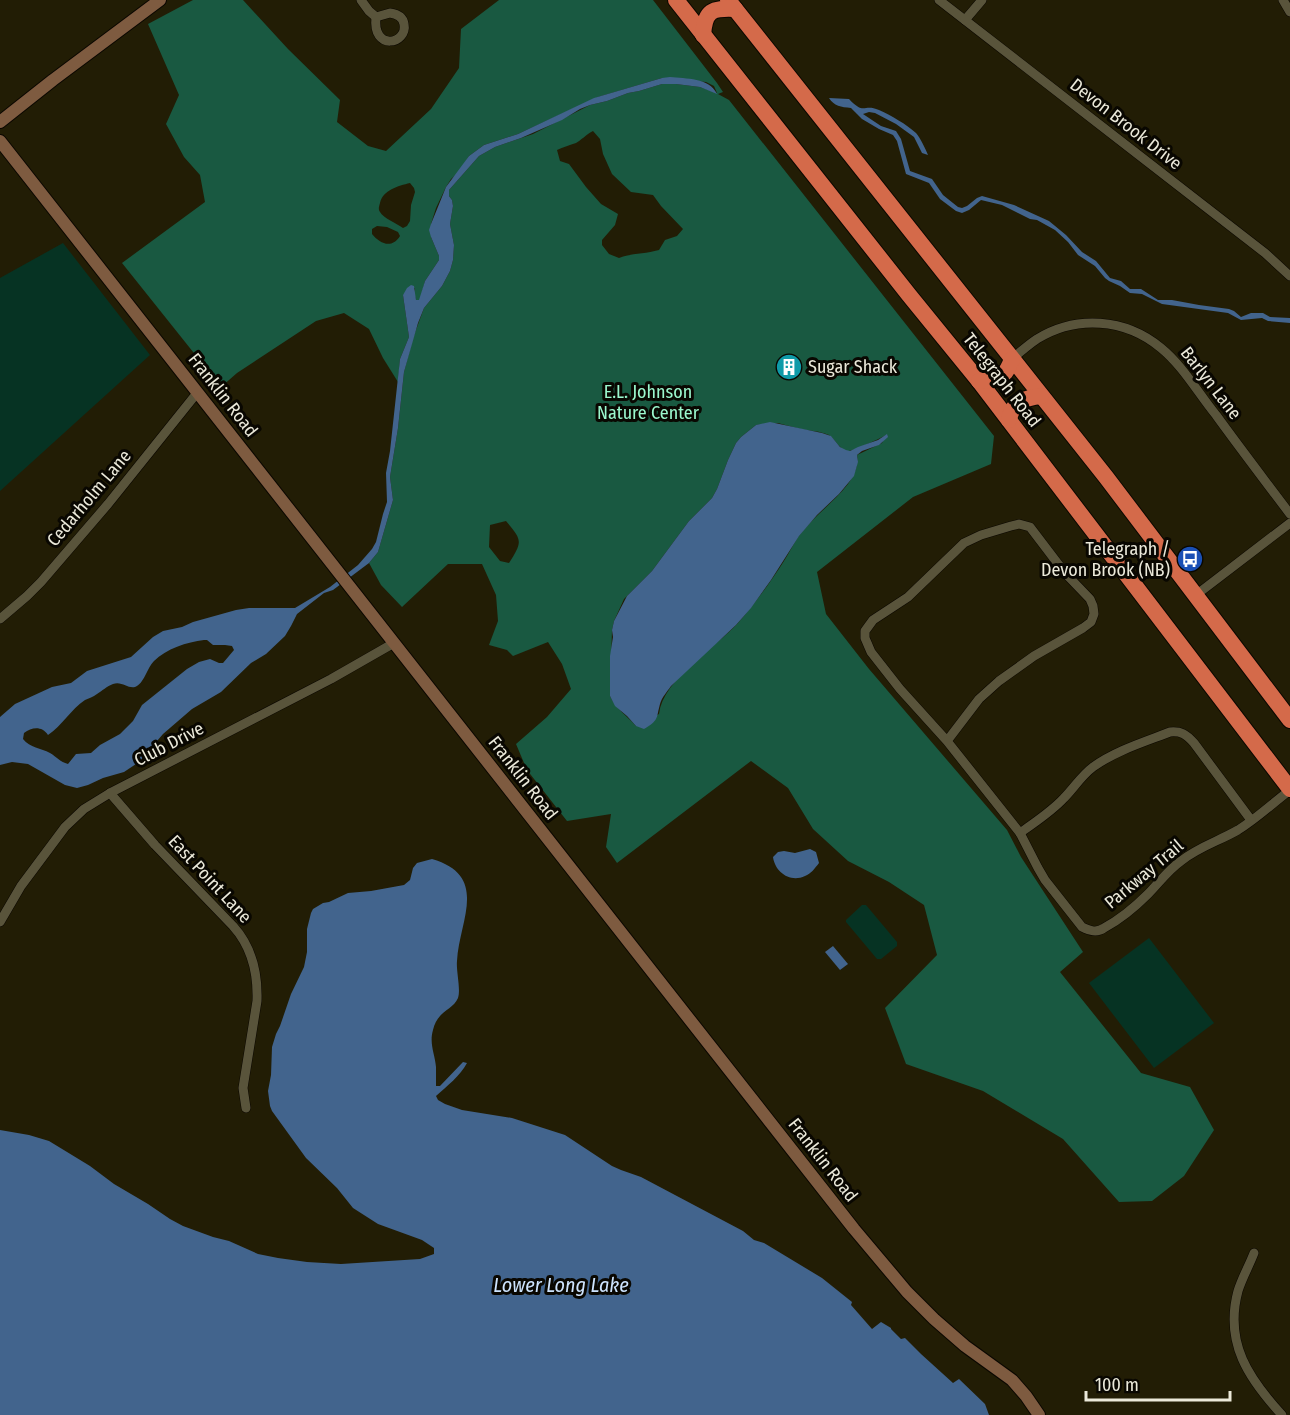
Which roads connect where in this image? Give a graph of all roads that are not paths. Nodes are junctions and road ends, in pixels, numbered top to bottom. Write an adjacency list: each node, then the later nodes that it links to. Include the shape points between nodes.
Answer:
1 (160, 0): 12 (street)
2 (361, 0): 9 (street)
3 (676, 0): 11 (highway, Telegraph Road)
4 (939, 0): 10 (street, Devon Brook Drive)
5 (982, 0): 10 (street)
6 (1282, 0): 8 (street)
7 (732, 4): 11 (highway, via 712,12 704,21); 15 (highway, Telegraph Road)
8 (1290, 12)
9 (376, 17)
10 (965, 20): 14 (street, Devon Brook Drive)
11 (703, 35): 16 (highway, Telegraph Road)
12 (0, 122)
13 (0, 141): 17 (street, Franklin Road)
14 (1290, 276)
15 (1012, 359): 16 (highway, via 1000,378); 18 (highway, Telegraph Road); 20 (street, Barlyn Lane, via 1050,332 1082,323 1123,327 1149,339 1182,370)
16 (979, 381): 19 (highway, Telegraph Road)
17 (197, 393): 23 (street, Cedarholm Lane, via 41,582); 24 (street, Franklin Road)
18 (1041, 396): 19 (highway, via 1021,400); 22 (highway, Telegraph Road)
19 (1009, 420): 27 (highway, Telegraph Road)
20 (1290, 514)
21 (1290, 523): 22 (street)
22 (1196, 595): 25 (highway, Telegraph Road)
23 (0, 619)
24 (394, 643): 28 (street, Club Drive); 34 (street, Franklin Road, via 860,1237 934,1319 1012,1380)
25 (1290, 720)
26 (947, 741): 26 (street, via 993,686 1034,656 1083,628 1094,614 1090,599 1026,525 1011,526 964,543 908,597 873,620 865,631 871,652); 30 (street)
27 (1290, 790): 29 (street, Parkway Trail)
28 (110, 793): 31 (street, Club Drive, via 65,827); 32 (street, East Point Lane, via 233,926 248,948 255,970 257,1001 243,1088)
29 (1251, 820): 30 (street, via 1194,743 1177,731 1095,765 1058,804); 30 (street, Parkway Trail, via 1181,860 1140,901 1096,931 1082,927 1050,886)
30 (1020, 833)
31 (0, 922)
32 (246, 1108)
33 (1254, 1253): 35 (street, via 1238,1292 1236,1342 1249,1374)
34 (1039, 1415)
35 (1282, 1415)

